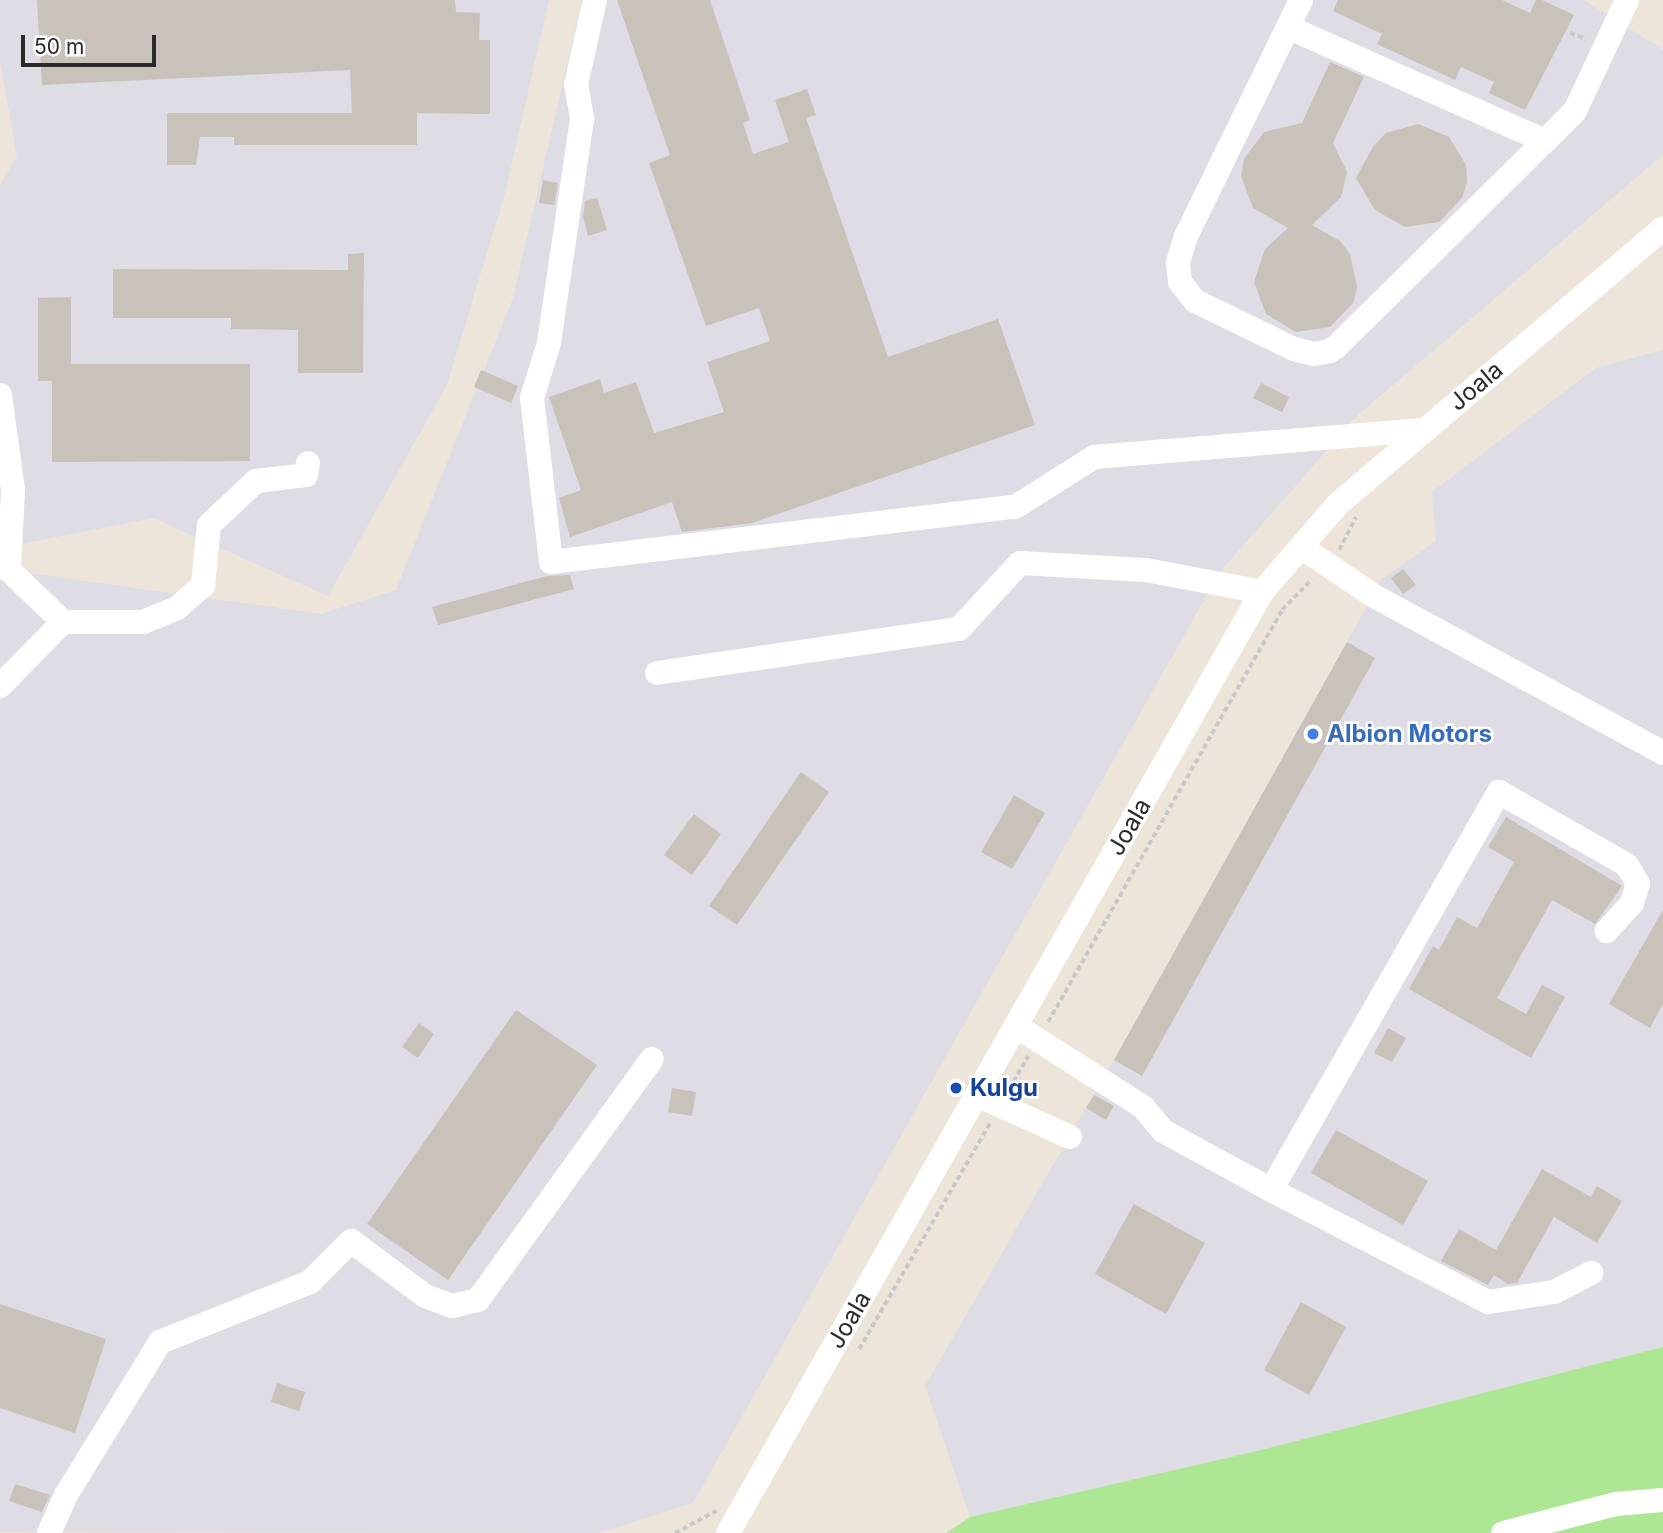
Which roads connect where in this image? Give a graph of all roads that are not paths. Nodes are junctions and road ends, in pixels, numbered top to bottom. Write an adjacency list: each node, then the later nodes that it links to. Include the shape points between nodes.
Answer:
1 (594, 0): 8 (street, via 576,84 582,118 549,343 532,398 551,562 1015,507 1094,457)
2 (1301, 0): 4 (street)
3 (1628, 0): 5 (street, via 1575,111)
4 (1289, 27): 5 (street); 5 (street, via 1186,236 1178,274 1183,290 1195,301 1294,349 1314,354 1336,347)
5 (1545, 141)
6 (1663, 228): 8 (street, Joala)
7 (0, 395): 12 (street, via 13,490 9,570)
8 (1424, 430): 10 (street, Joala, via 1338,504)
9 (308, 463): 12 (street, via 306,475 256,481 209,525 202,585 177,608 143,622)
10 (1301, 547): 11 (street, Joala); 15 (street, via 1374,596)
11 (1262, 592): 13 (street, via 1146,570 1020,563 959,629); 17 (street, Joala)
12 (63, 622): 14 (street)
13 (657, 673)
14 (0, 686)
15 (1663, 753)
16 (1607, 931): 21 (street, via 1632,903 1638,884 1627,865 1499,792)
17 (1016, 1026): 19 (street, Joala); 21 (street, via 1143,1107 1163,1131)
18 (652, 1059): 24 (street, via 478,1300 452,1306 425,1296 351,1241 310,1282 160,1342 66,1494)
19 (977, 1095): 20 (street); 25 (street, Joala)
20 (1070, 1137)
21 (1271, 1190): 22 (street, via 1488,1302 1553,1292)
22 (1591, 1273)
23 (1663, 1500): 26 (street, via 1616,1504)
24 (49, 1533)
25 (728, 1533)
26 (1503, 1533)

